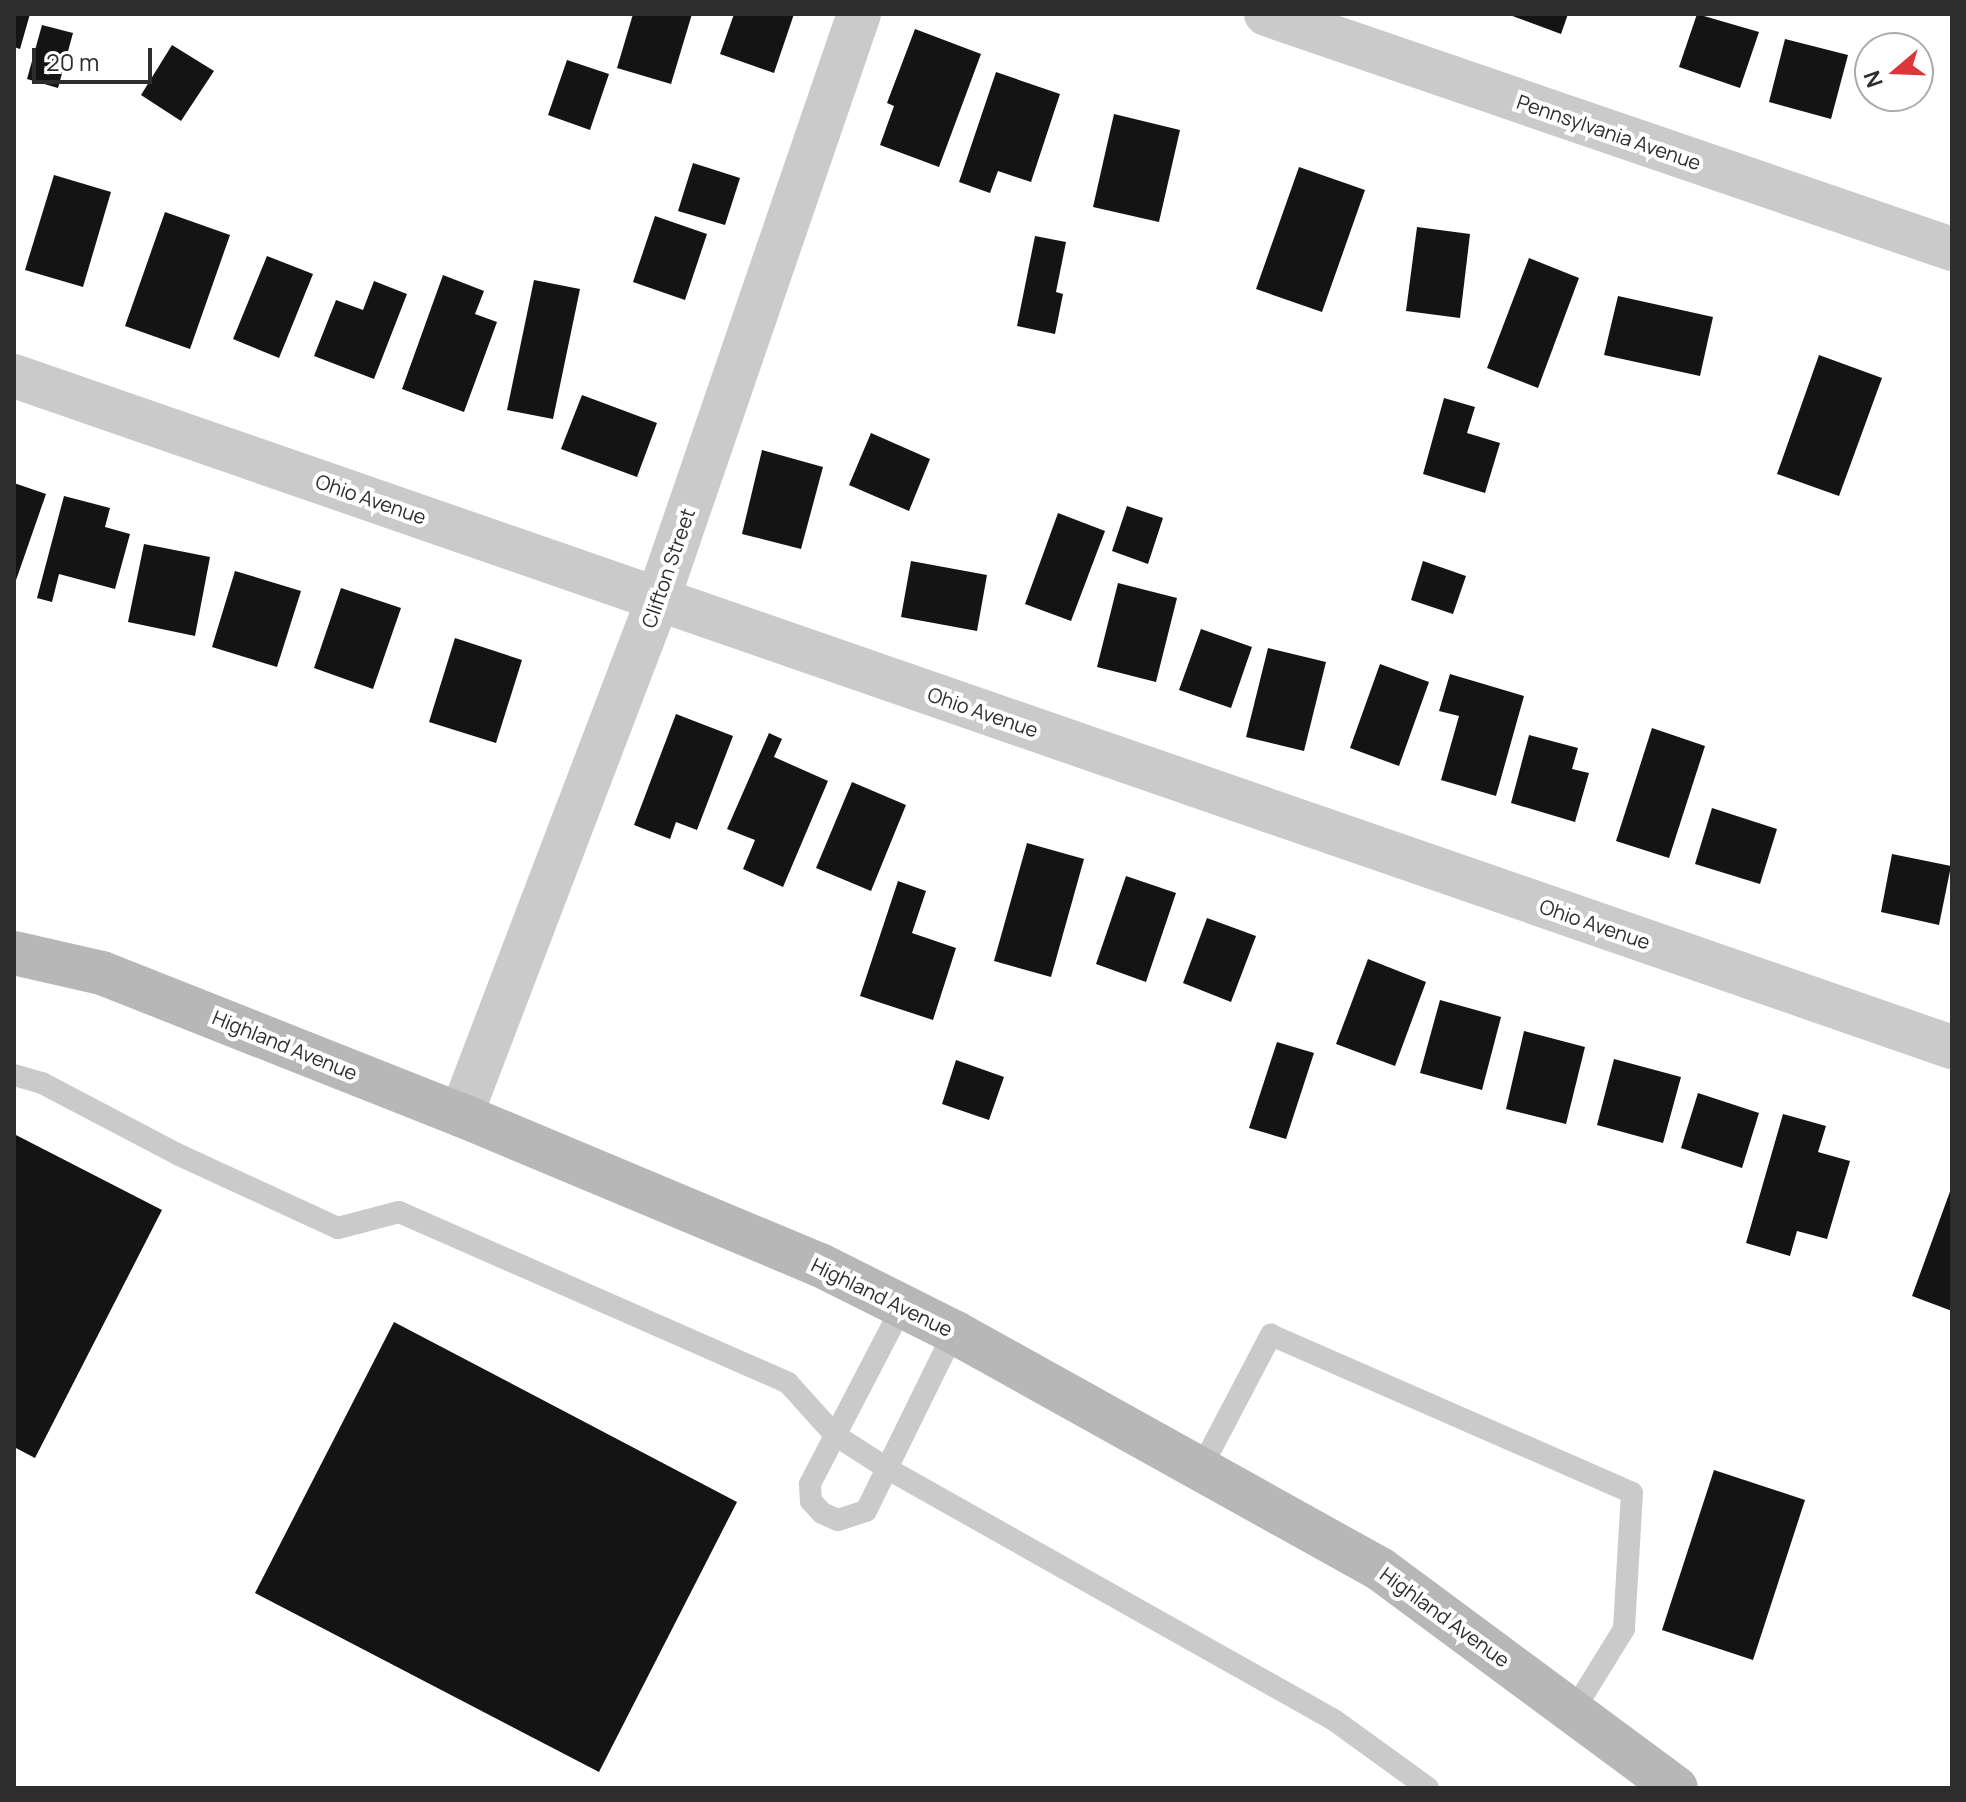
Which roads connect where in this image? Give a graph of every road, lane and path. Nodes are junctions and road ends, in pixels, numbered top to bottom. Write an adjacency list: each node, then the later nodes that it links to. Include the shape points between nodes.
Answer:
1 (859, 14): 5 (street, Clifton Street)
2 (1266, 14): 3 (street, Pennsylvania Avenue)
3 (1952, 249)
4 (14, 376): 5 (street, Ohio Avenue)
5 (658, 599): 7 (street, Ohio Avenue); 9 (street, Clifton Street)
6 (14, 953): 9 (main road, Highland Avenue, via 102,973)
7 (1952, 1047)
8 (14, 1075): 12 (lane, via 42,1083 177,1154 338,1228 399,1212 788,1383)
9 (461, 1115): 10 (main road, Highland Avenue, via 820,1265)
10 (902, 1307): 11 (main road, Highland Avenue); 12 (lane)
11 (954, 1332): 13 (lane); 14 (main road, Highland Avenue)
12 (835, 1435): 13 (lane); 13 (lane, via 810,1484 811,1501 822,1513 838,1520 866,1511)
13 (888, 1469): 16 (lane, via 1334,1720)
14 (1200, 1470): 15 (main road, Highland Avenue, via 1380,1569); 15 (lane, via 1271,1335 1632,1493 1624,1629)
15 (1574, 1710): 17 (main road, Highland Avenue)
16 (1428, 1788)
17 (1676, 1788)

